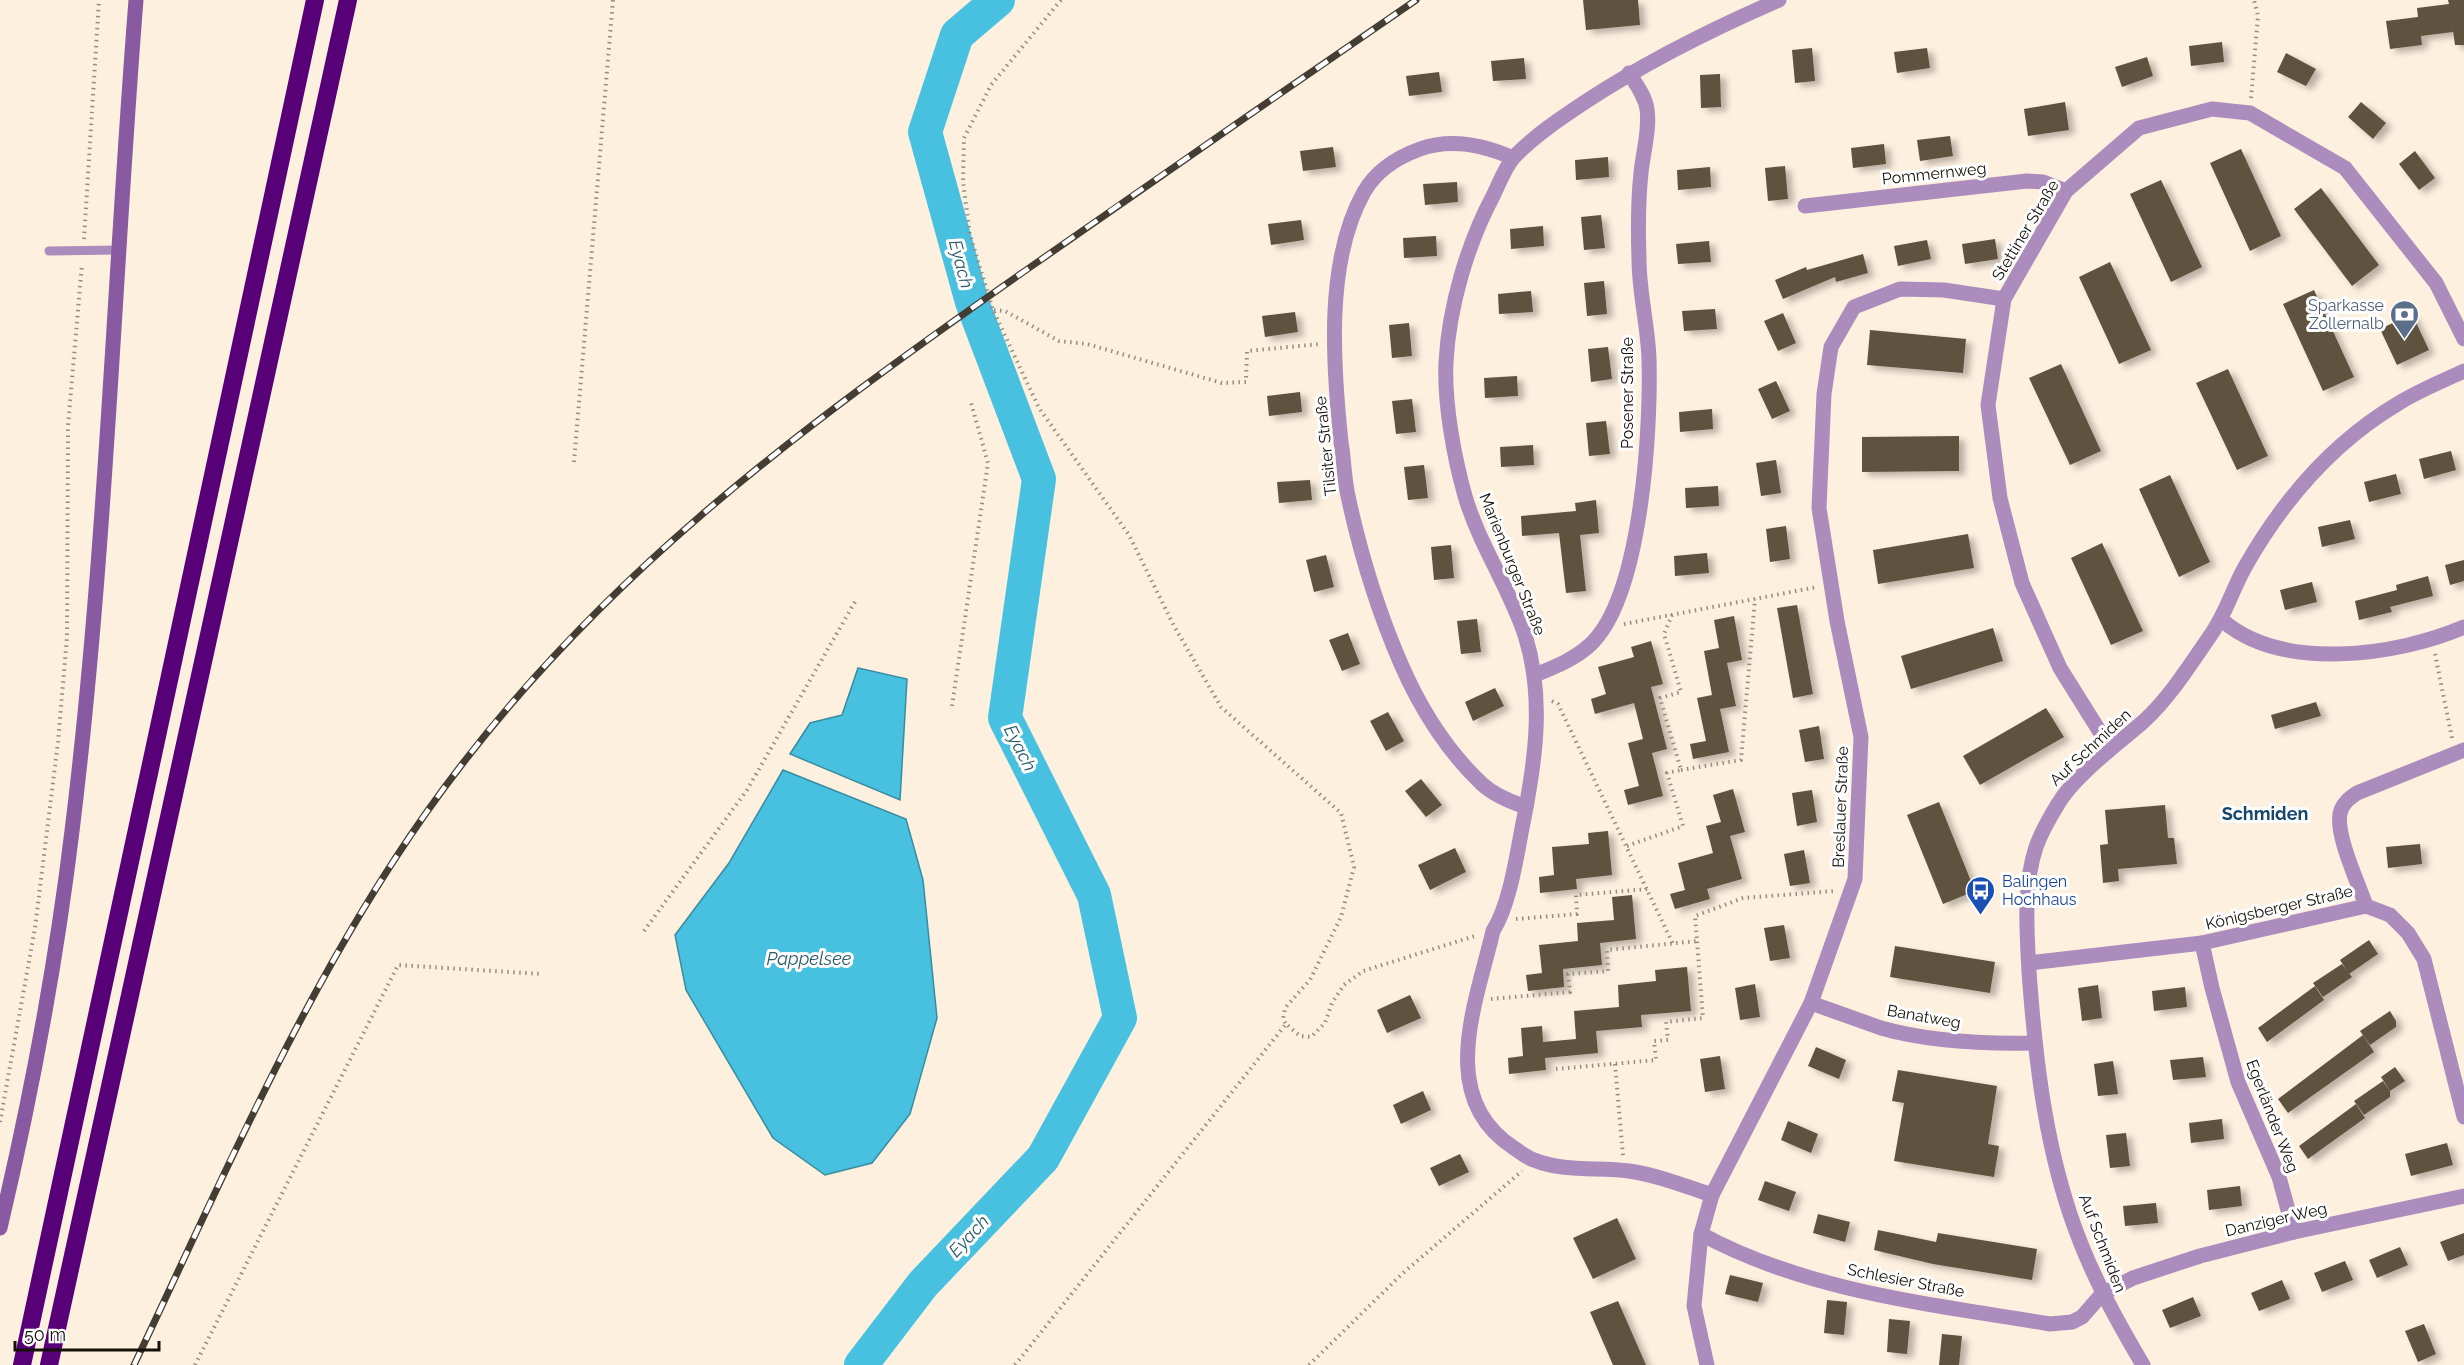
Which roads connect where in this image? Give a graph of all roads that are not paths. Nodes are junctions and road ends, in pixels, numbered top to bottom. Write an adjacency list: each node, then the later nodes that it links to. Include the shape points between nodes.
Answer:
1 (136, 0): 9 (street)
2 (315, 0): 32 (highway)
3 (348, 0): 33 (highway)
4 (1779, 0): 5 (street, Marienburger Straße)
5 (1629, 73): 6 (street, Marienburger Straße, via 1560,119); 16 (street, Posener Straße, via 1644,97 1648,125 1641,175 1639,262 1649,358 1648,433 1637,523 1623,587 1610,617 1592,643 1568,661)
6 (1512, 158): 16 (street, Marienburger Straße, via 1478,224 1459,284 1446,363 1451,431 1465,496 1524,633); 19 (street, Tilsiter Straße, via 1461,143 1430,145 1405,154 1380,172 1364,192 1344,244 1335,291 1335,343 1347,494 1367,568 1401,665 1435,728 1462,763 1484,786)
7 (2066, 191): 8 (street, Pommernweg, via 2027,181); 11 (street, Stettiner Straße); 12 (street, Stettiner Straße, via 2139,128 2212,109 2250,113 2345,168 2436,283)
8 (1805, 206)
9 (119, 250): 10 (lane); 28 (street, via 106,459 72,833 34,1073)
10 (49, 251)
11 (2004, 298): 17 (street, Stettiner Straße, via 1988,405 2000,498 2022,584 2060,668); 23 (street, Breslauer Straße, via 1900,289 1854,307 1831,347 1824,394 1819,508 1861,738 1855,879)
12 (2464, 339)
13 (2464, 371): 14 (street, Auf Schmiden, via 2400,402 2352,435 2307,477 2272,522 2243,570)
14 (2222, 620): 15 (street, via 2236,633 2262,644 2344,654 2402,646); 17 (street, Auf Schmiden, via 2146,720)
15 (2464, 627)
16 (1536, 675): 19 (street, Marienburger Straße, via 1538,718)
17 (2110, 748): 22 (street, Auf Schmiden, via 2060,801 2036,847 2027,906)
18 (2460, 752): 20 (street, via 2357,793 2343,806 2341,835)
19 (1526, 807): 26 (street, Marienburger Straße, via 1472,1021 1468,1086 1475,1106 1505,1142 1534,1160 1660,1178)
20 (2366, 906): 21 (street, Königsberger Straße); 25 (street, Königsberger Straße, via 2390,915 2409,933 2424,959)
21 (2202, 943): 22 (street, Königsberger Straße); 29 (street, Egerländer Weg, via 2238,1082 2279,1177)
22 (2029, 963): 24 (street, Auf Schmiden)
23 (1811, 1003): 24 (street, Banatweg, via 1884,1028 1948,1040); 26 (street, Breslauer Straße)
24 (2034, 1042): 31 (street, Auf Schmiden, via 2046,1125 2069,1213)
25 (2464, 1117)
26 (1712, 1195): 30 (street, Breslauer Straße)
27 (2464, 1196): 29 (street, Danziger Weg)
28 (0, 1228)
29 (2294, 1232): 31 (street, Danziger Weg, via 2133,1278)
30 (1701, 1234): 31 (street, Schlesier Straße, via 1779,1270 1880,1296 2050,1324 2082,1317); 34 (street, Breslauer Straße, via 1694,1306)
31 (2102, 1294): 35 (street, Auf Schmiden)
32 (22, 1365)
33 (49, 1365)
34 (1707, 1365)
35 (2143, 1365)

